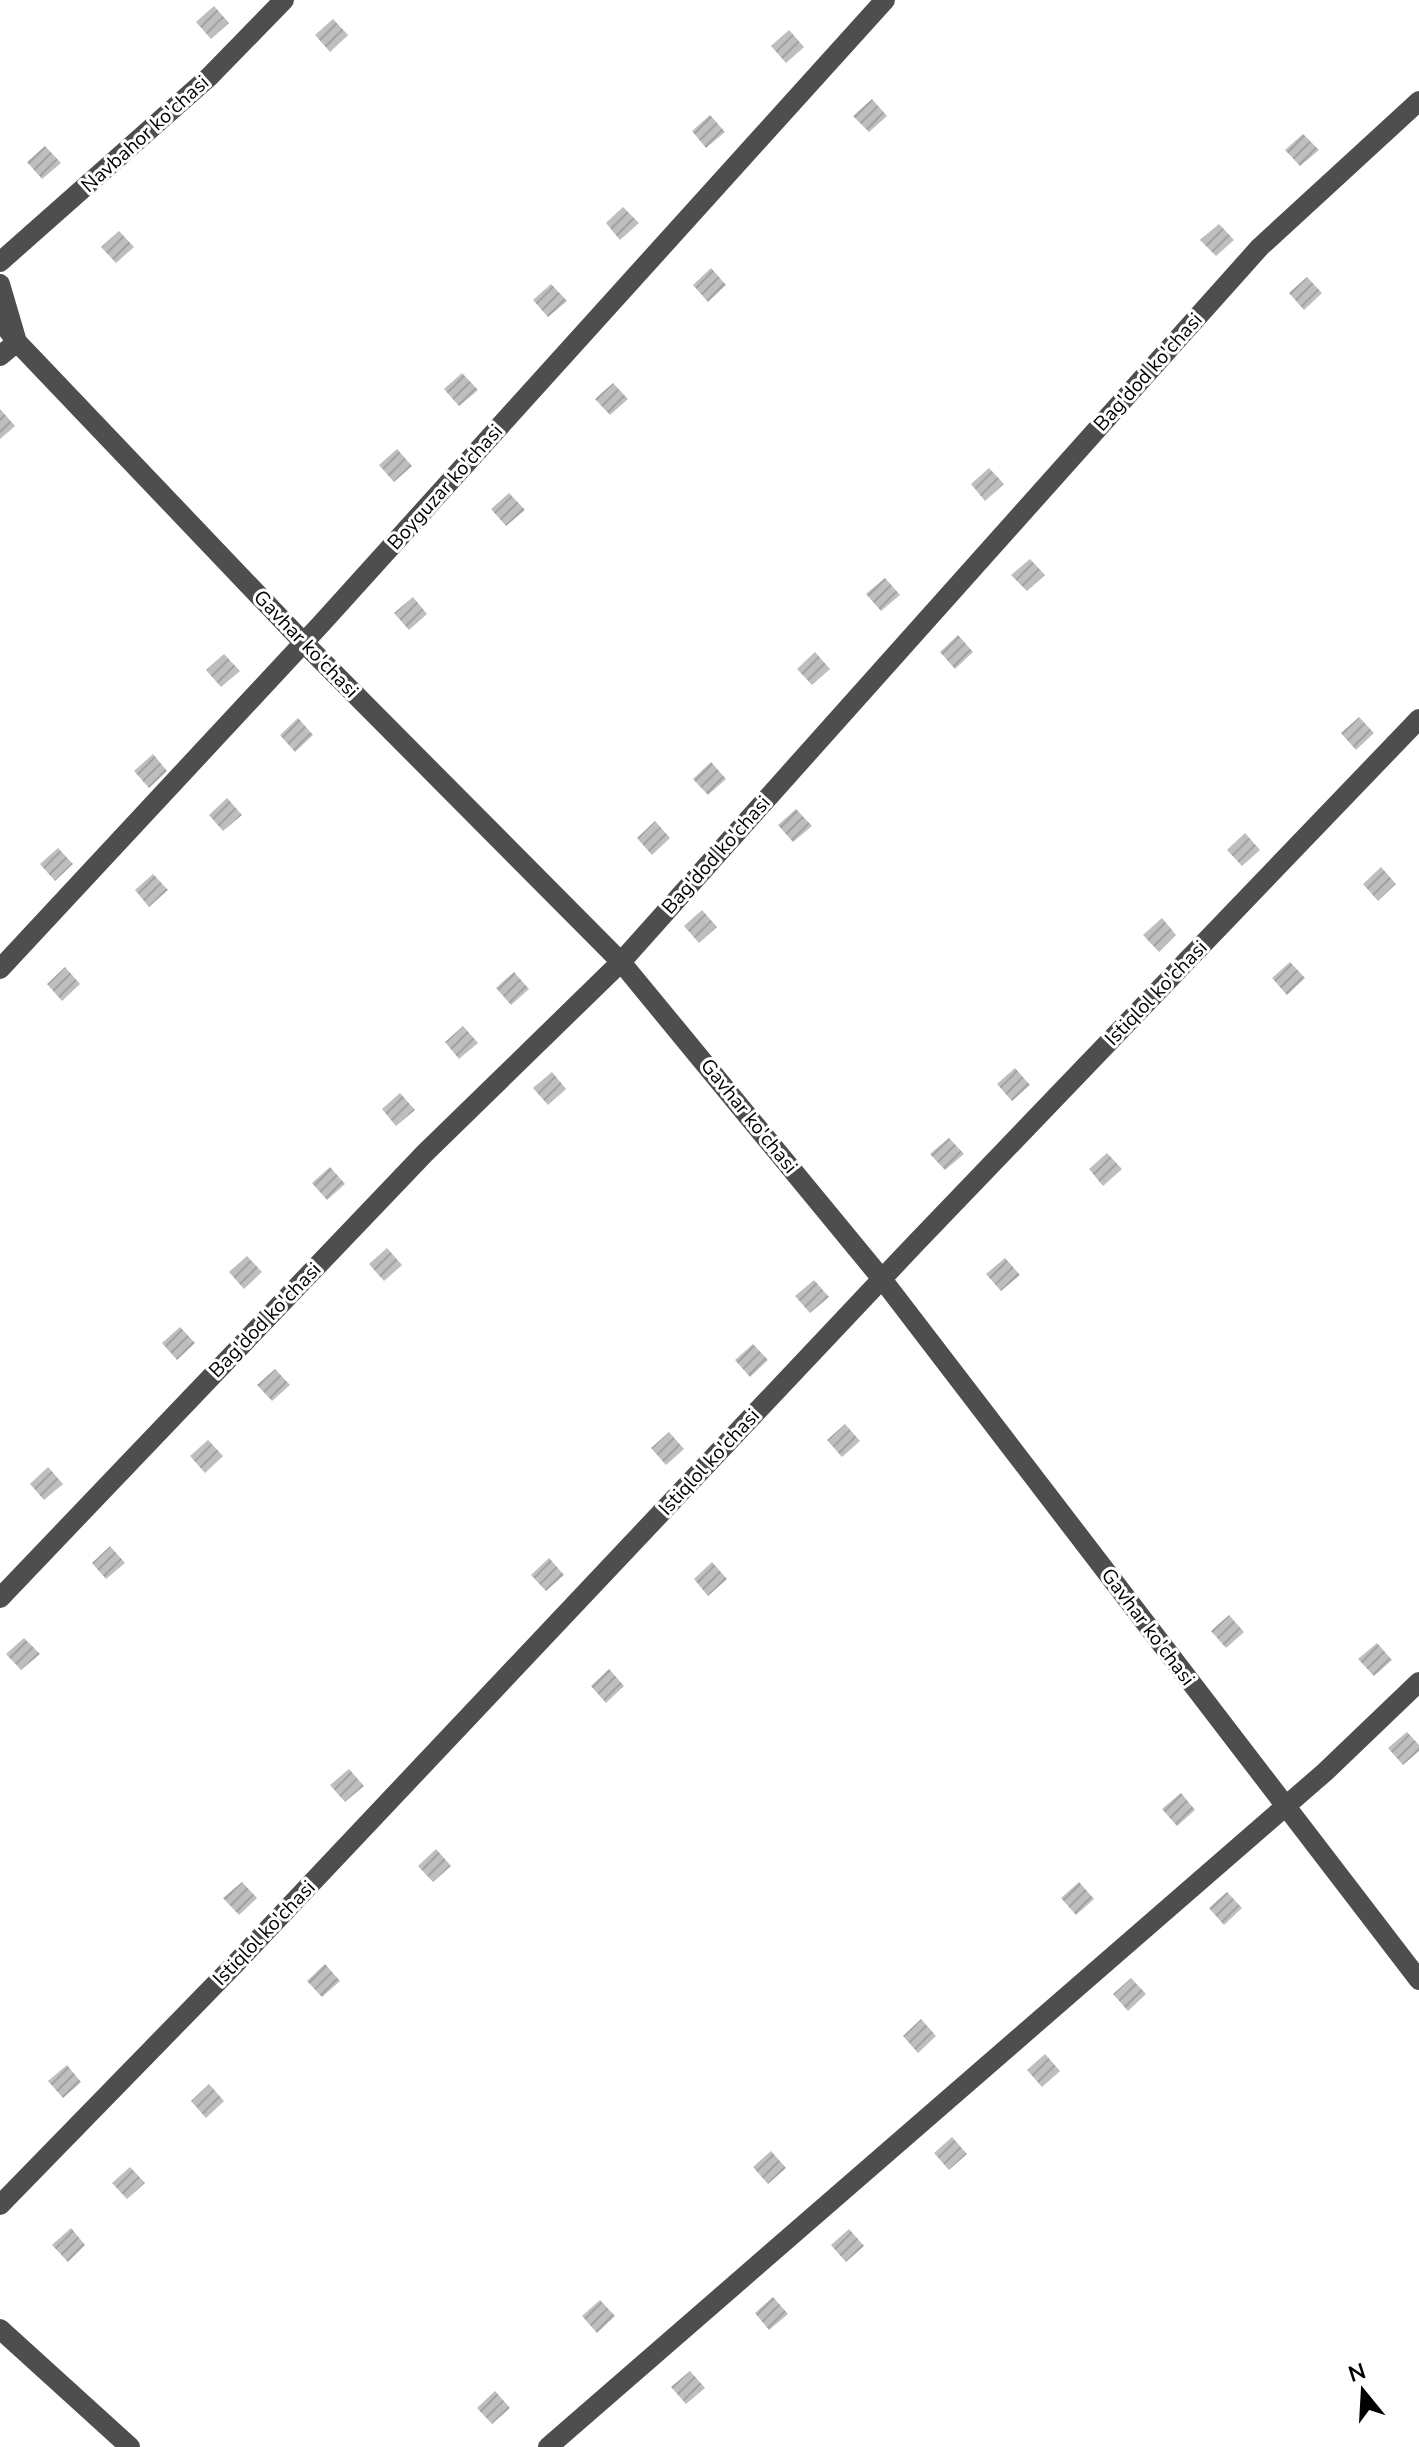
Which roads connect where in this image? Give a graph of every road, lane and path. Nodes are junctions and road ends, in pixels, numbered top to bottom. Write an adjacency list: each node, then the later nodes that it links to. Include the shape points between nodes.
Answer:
1 (284, 0): 4 (street, Navbahor ko'chasi, via 209,77)
2 (885, 0): 9 (street, Boyguzar ko'chasi)
3 (1419, 101): 11 (street, Bag'dod ko'chasi, via 1260,247)
4 (0, 262)
5 (0, 284): 7 (street)
6 (0, 320): 7 (street, Gavhar ko'chasi)
7 (17, 342): 8 (street); 9 (street, Gavhar ko'chasi)
8 (0, 356)
9 (304, 643): 11 (street, Gavhar ko'chasi); 12 (street, Boyguzar ko'chasi)
10 (1419, 719): 13 (street, Istiqlol ko'chasi)
11 (621, 962): 13 (street, Gavhar ko'chasi); 14 (street, Bag'dod ko'chasi, via 425,1153)
12 (0, 969)
13 (882, 1279): 16 (street, Gavhar ko'chasi); 18 (street, Istiqlol ko'chasi, via 238,1961)
14 (0, 1598)
15 (1419, 1682): 16 (street)
16 (1285, 1807): 17 (street, Gavhar ko'chasi); 21 (street)
17 (1419, 1980)
18 (0, 2205)
19 (0, 2329): 20 (street)
20 (130, 2447)
21 (548, 2447)

